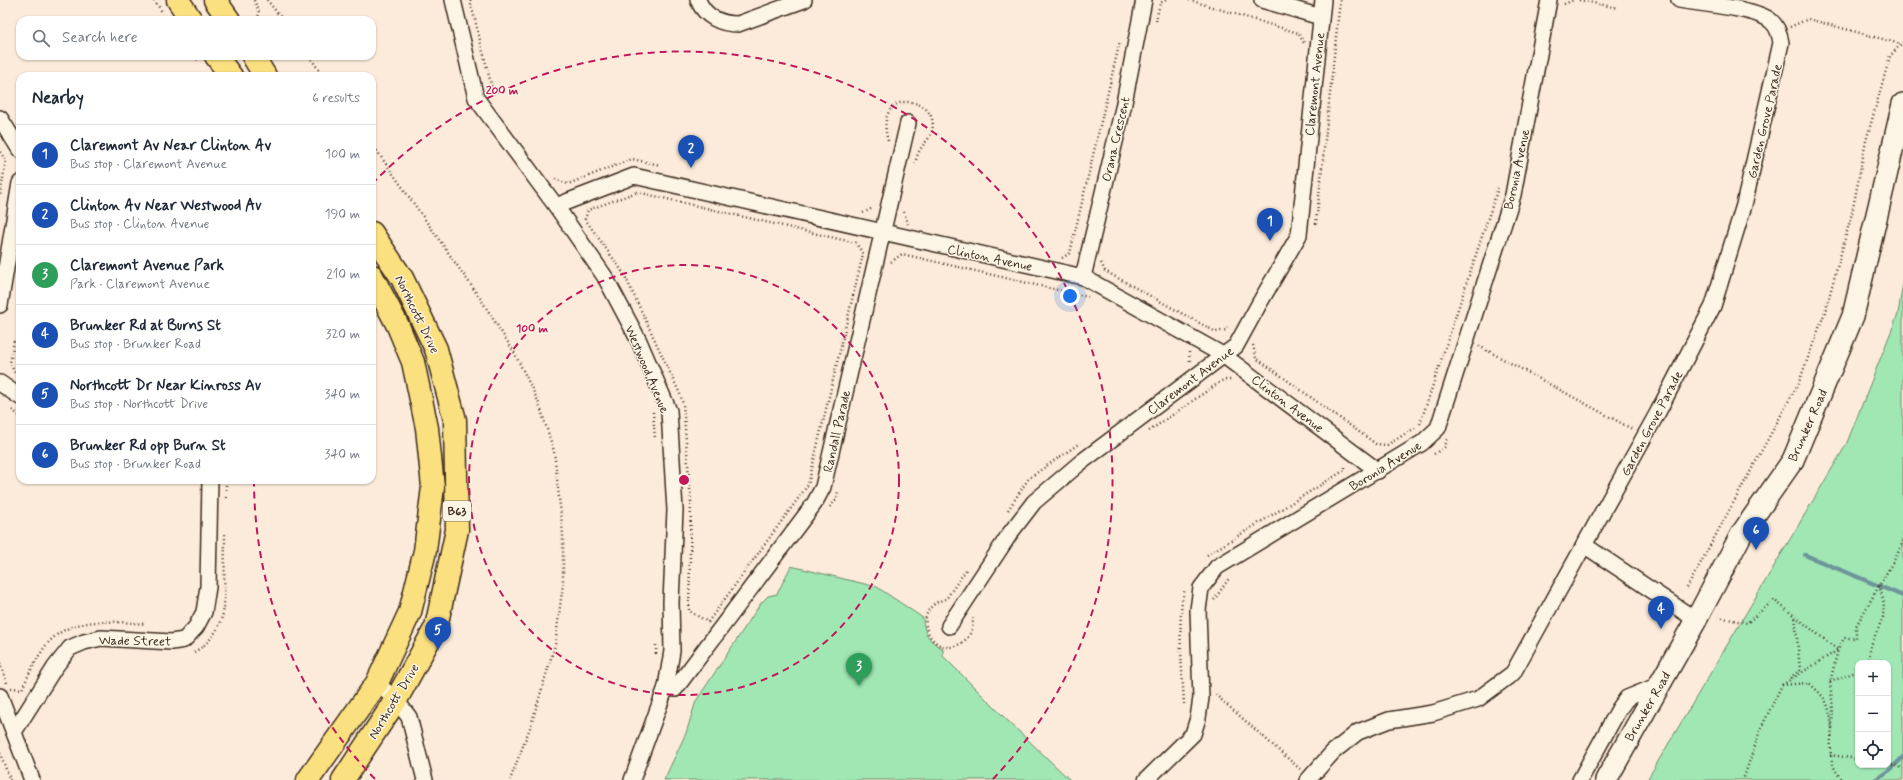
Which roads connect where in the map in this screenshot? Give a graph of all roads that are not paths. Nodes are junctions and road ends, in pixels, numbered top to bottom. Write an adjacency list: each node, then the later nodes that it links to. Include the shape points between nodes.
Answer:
1 (215, 0): 12 (main road)
2 (454, 0): 23 (street, Westwood Avenue, via 476,98)
3 (698, 0): 4 (street, via 711,16 727,24 738,24)
4 (804, 0)
5 (1144, 0): 27 (street, Orana Crescent)
6 (1262, 0): 13 (street)
7 (1323, 0): 13 (street, Claremont Avenue)
8 (1549, 0): 33 (street, Boronia Avenue, via 1513,194 1438,428 1422,443)
9 (1679, 0): 35 (street, Garden Grove Parade, via 1756,13 1771,21 1779,32 1781,43 1744,205 1713,306)
10 (171, 8): 11 (main road)
11 (184, 16)
12 (226, 16)
13 (1321, 17): 30 (street, Claremont Avenue, via 1299,235 1236,346)
14 (219, 60): 16 (main road)
15 (255, 60): 17 (main road)
16 (227, 72)
17 (263, 72)
18 (1903, 104): 36 (main road, Brunker Road, via 1853,316 1793,460 1742,533)
19 (0, 118): 21 (street)
20 (908, 123): 25 (street, Randall Parade)
21 (16, 144)
22 (16, 195): 24 (street)
23 (556, 206): 25 (street, Clinton Avenue, via 634,176); 40 (street, Westwood Avenue, via 605,277 639,341 669,411 674,510 672,651)
24 (6, 225): 29 (street)
25 (881, 232): 27 (street, Clinton Avenue); 40 (street, Randall Parade, via 823,487 814,504 707,648 674,689)
26 (376, 239): 42 (main road, Northcott Drive / B63, via 402,278 436,349 454,420 457,530 436,628)
27 (1083, 277): 30 (street, Clinton Avenue)
28 (376, 284): 38 (main road, Northcott Drive / B63, via 413,362 427,428 433,487 425,551 410,612)
29 (0, 304)
30 (1223, 355): 33 (street, Clinton Avenue); 37 (street, Claremont Avenue, via 1080,463 1034,502 1011,532)
31 (0, 383): 32 (street)
32 (16, 394)
33 (1378, 471): 50 (street, Boronia Avenue, via 1217,567 1209,577 1201,588 1198,610 1201,698 1198,718 1193,734)
34 (210, 484): 43 (street, Wade Street, via 208,587 204,612 196,628 184,640 178,641 101,638 70,648 55,666)
35 (1584, 545): 36 (street); 44 (street, Garden Grove Parade, via 1513,673 1478,699 1433,713 1389,720 1358,732 1333,752)
36 (1696, 620): 39 (main road, Brunker Road)
37 (949, 626)
38 (377, 683): 42 (street); 46 (main road, Northcott Drive / B63)
39 (1659, 685): 51 (street, via 1627,698); 52 (main road, Brunker Road)
40 (666, 687): 49 (street, Westwood Avenue)
41 (0, 696): 43 (street)
42 (396, 700): 47 (main road, Northcott Drive / B63); 48 (street, via 409,717)
43 (14, 732): 45 (street)
44 (1309, 779)
45 (32, 780)
46 (308, 780)
47 (342, 780)
48 (425, 780)
49 (632, 780)
50 (1146, 780)
51 (1580, 780)
52 (1606, 780)

